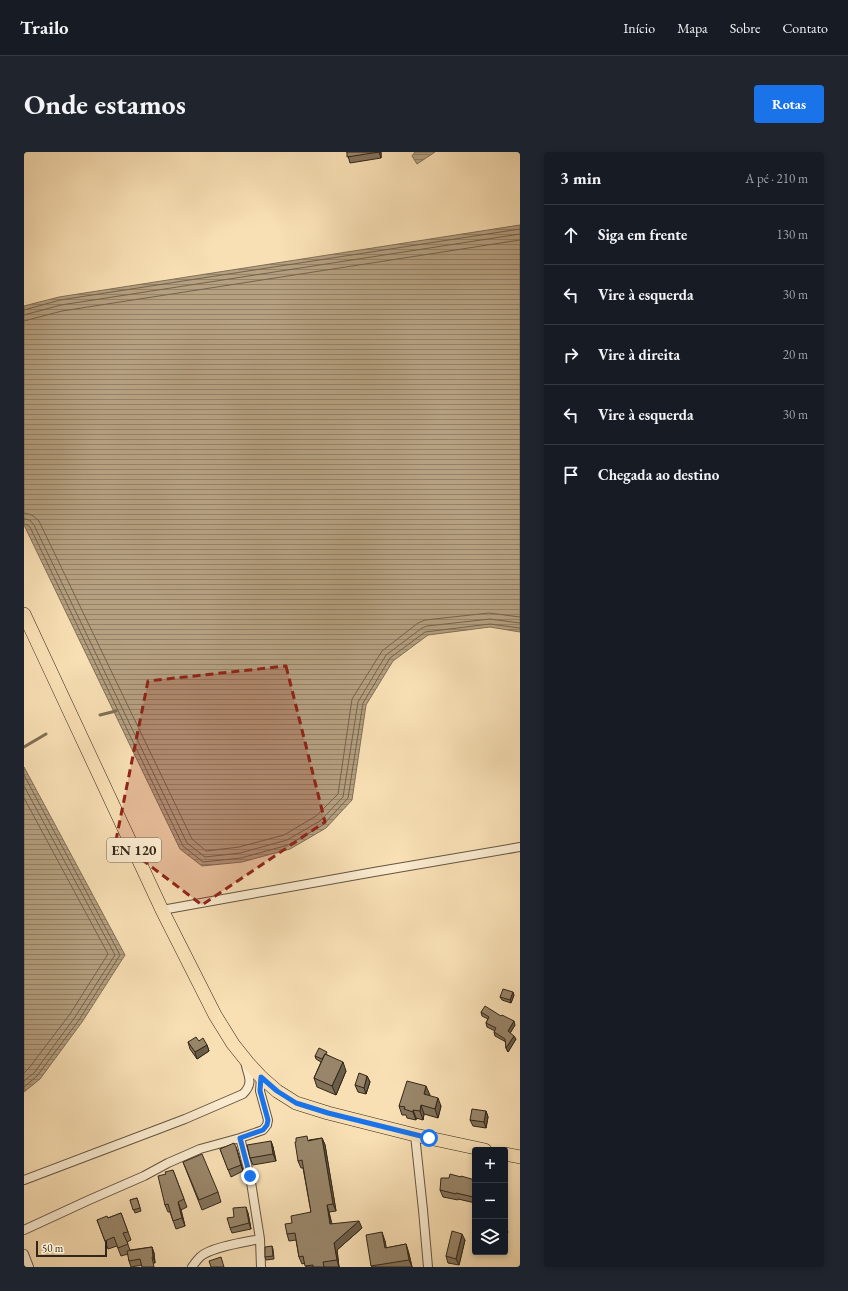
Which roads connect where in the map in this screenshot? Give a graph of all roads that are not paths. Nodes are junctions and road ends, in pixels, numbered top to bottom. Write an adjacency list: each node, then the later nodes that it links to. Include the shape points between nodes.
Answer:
1 (24, 614): 3 (main road, EN 120)
2 (520, 847): 3 (street)
3 (162, 910): 4 (main road, EN 120, via 214,1015)
4 (245, 1059): 5 (main road, EN 120); 11 (street, via 250,1084 243,1094)
5 (261, 1077): 6 (main road, EN 120, via 296,1103); 7 (street, via 260,1091 267,1125 263,1130)
6 (415, 1135): 8 (main road, EN 120); 18 (street)
7 (240, 1138): 12 (street, via 200,1149); 13 (street, via 250,1176)
8 (472, 1147)
9 (508, 1155): 10 (main road)
10 (520, 1157)
11 (24, 1180)
12 (24, 1230)
13 (260, 1239): 16 (street, via 207,1253); 17 (street)
14 (24, 1254): 15 (street)
15 (29, 1267)
16 (192, 1267)
17 (261, 1267)
18 (428, 1267)

